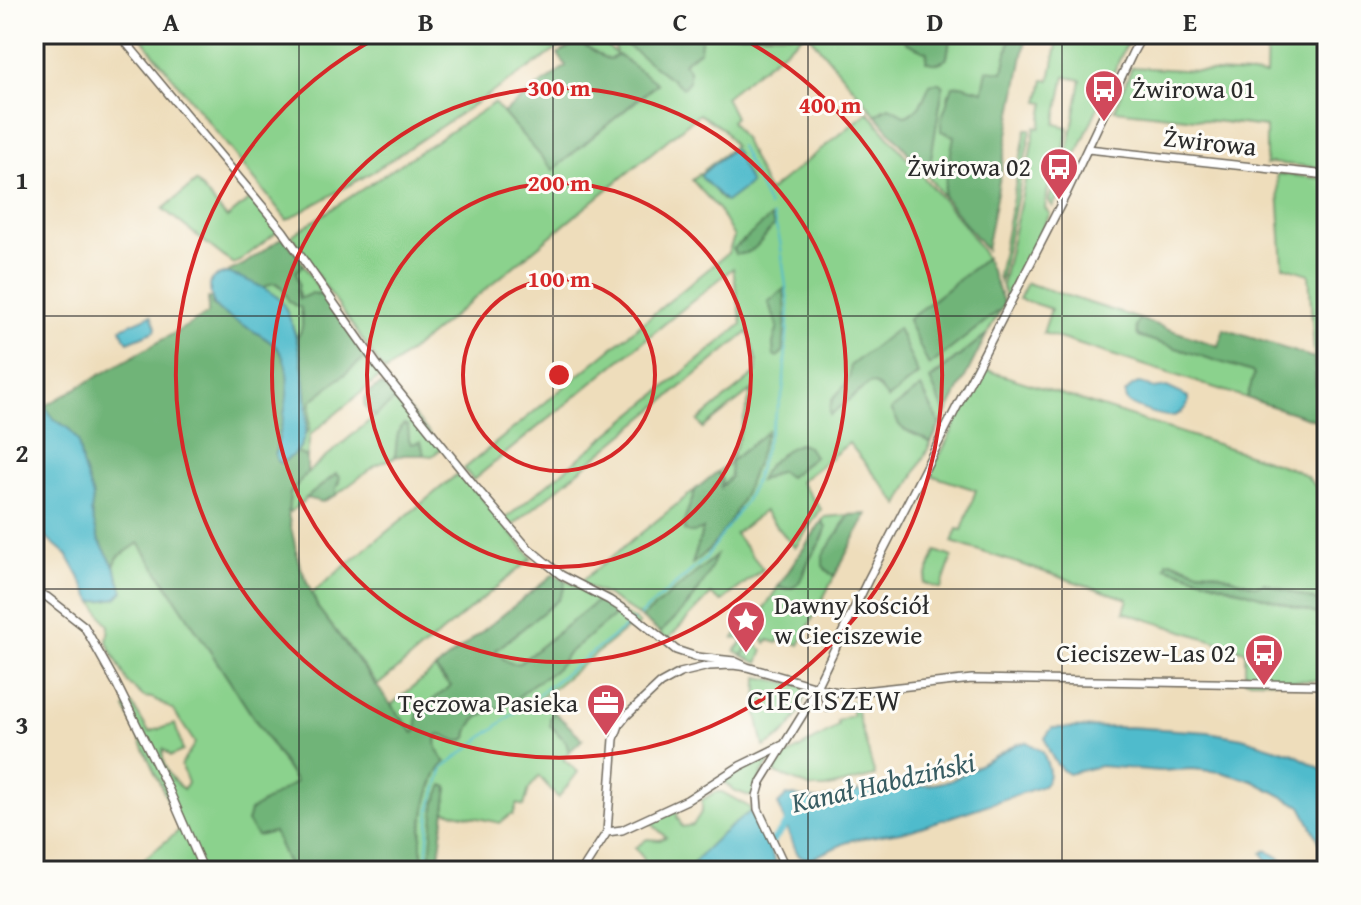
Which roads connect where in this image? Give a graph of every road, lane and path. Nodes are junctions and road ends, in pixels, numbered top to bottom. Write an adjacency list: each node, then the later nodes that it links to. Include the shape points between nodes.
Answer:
1 (119, 34): 6 (street, via 283,231 378,366 527,547 676,650)
2 (1143, 34): 3 (street)
3 (1088, 149): 4 (street, Żwirowa); 8 (street)
4 (1327, 175)
5 (34, 592): 13 (street, via 84,626 168,788)
6 (747, 667): 8 (street); 12 (street, via 709,666 680,673 627,715 614,739)
7 (1327, 685): 8 (street, via 972,679 851,694)
8 (815, 687): 11 (street)
9 (824, 694): 10 (street)
10 (828, 708)
11 (783, 745): 12 (street, via 687,800); 15 (street, via 764,775 757,804)
12 (607, 832): 14 (street)
13 (204, 871)
14 (582, 871)
15 (787, 871)

